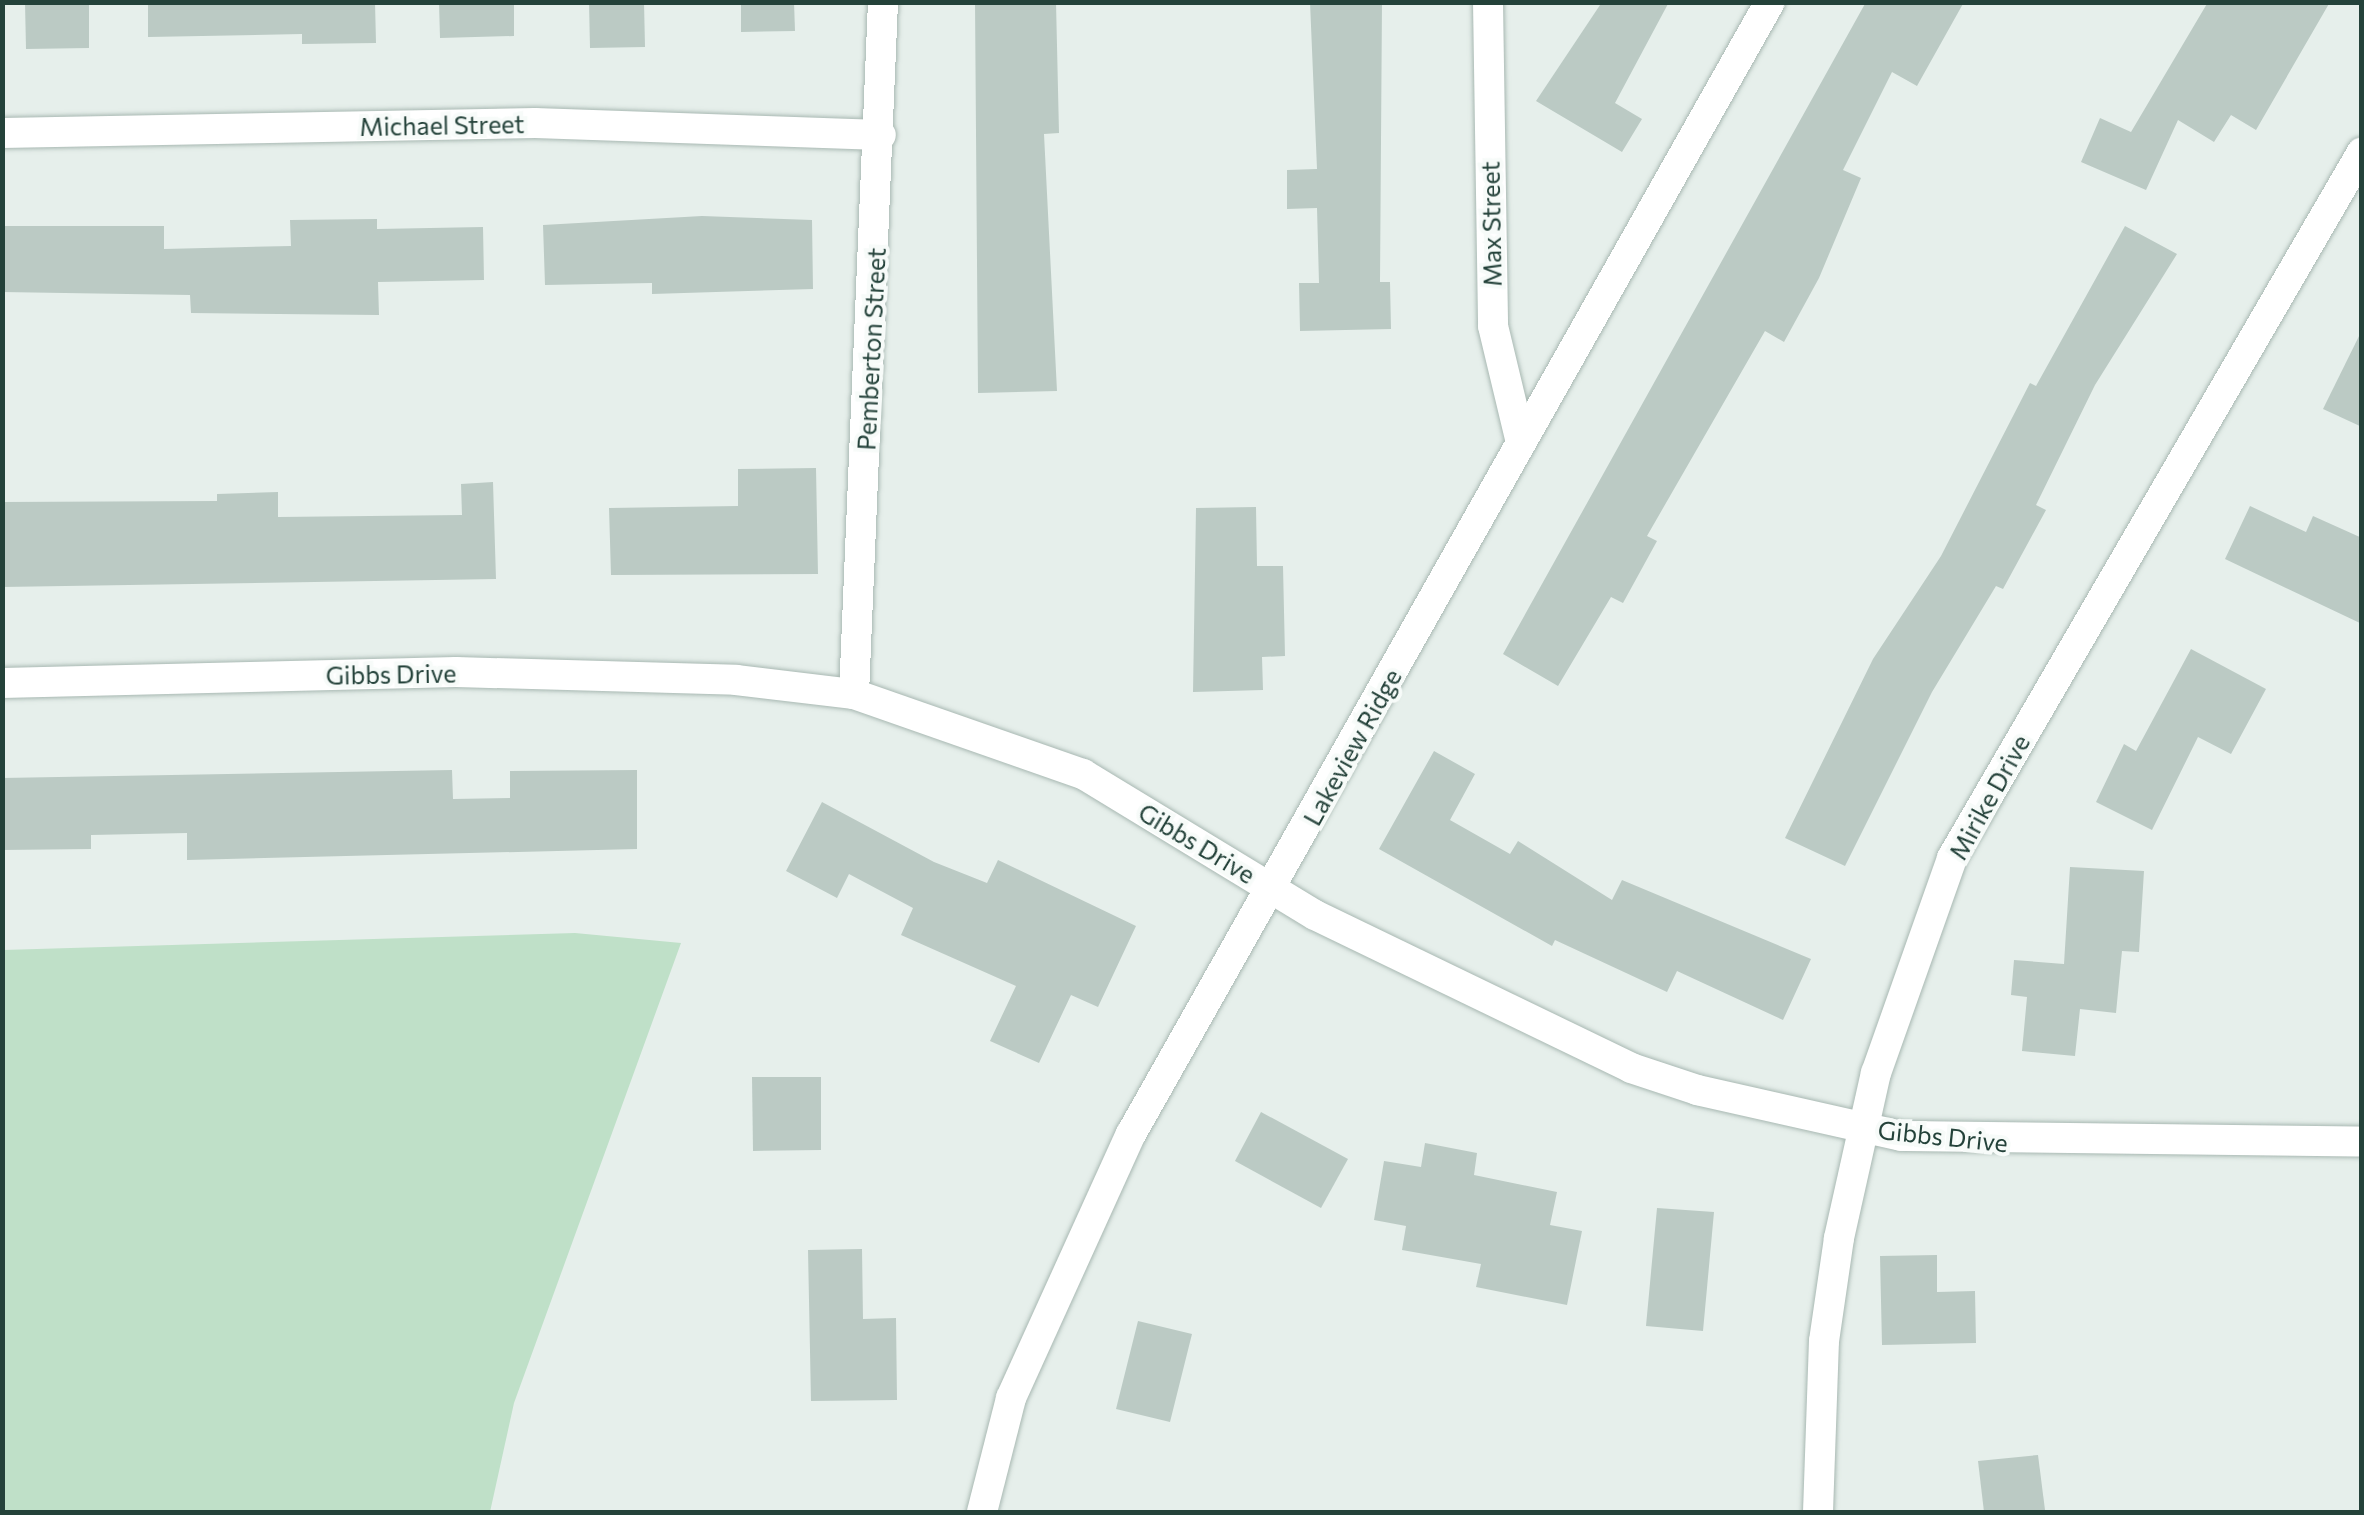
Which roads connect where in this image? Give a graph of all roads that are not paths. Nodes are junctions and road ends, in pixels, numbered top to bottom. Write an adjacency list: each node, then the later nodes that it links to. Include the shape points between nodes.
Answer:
1 (884, 2): 5 (street, Pemberton Street)
2 (1488, 2): 7 (street, Max Street, via 1493,326)
3 (1770, 2): 7 (street, Lakeview Ridge)
4 (2, 133): 5 (street, Michael Street, via 535,124)
5 (881, 135): 9 (street, Pemberton Street)
6 (2362, 152): 11 (street, Mirike Drive, via 1952,858)
7 (1521, 443): 10 (street, Lakeview Ridge)
8 (2, 683): 9 (street, Gibbs Drive, via 456,672 736,680)
9 (854, 694): 10 (street, Gibbs Drive, via 1083,774)
10 (1274, 889): 11 (street, Gibbs Drive, via 1631,1068); 13 (street, Lakeview Ridge, via 1131,1134 1064,1270 1011,1398)
11 (1864, 1128): 12 (street, Gibbs Drive, via 2002,1144); 14 (street, Mirike Drive, via 1824,1341)
12 (2362, 1142)
13 (982, 1512)
14 (1818, 1512)

